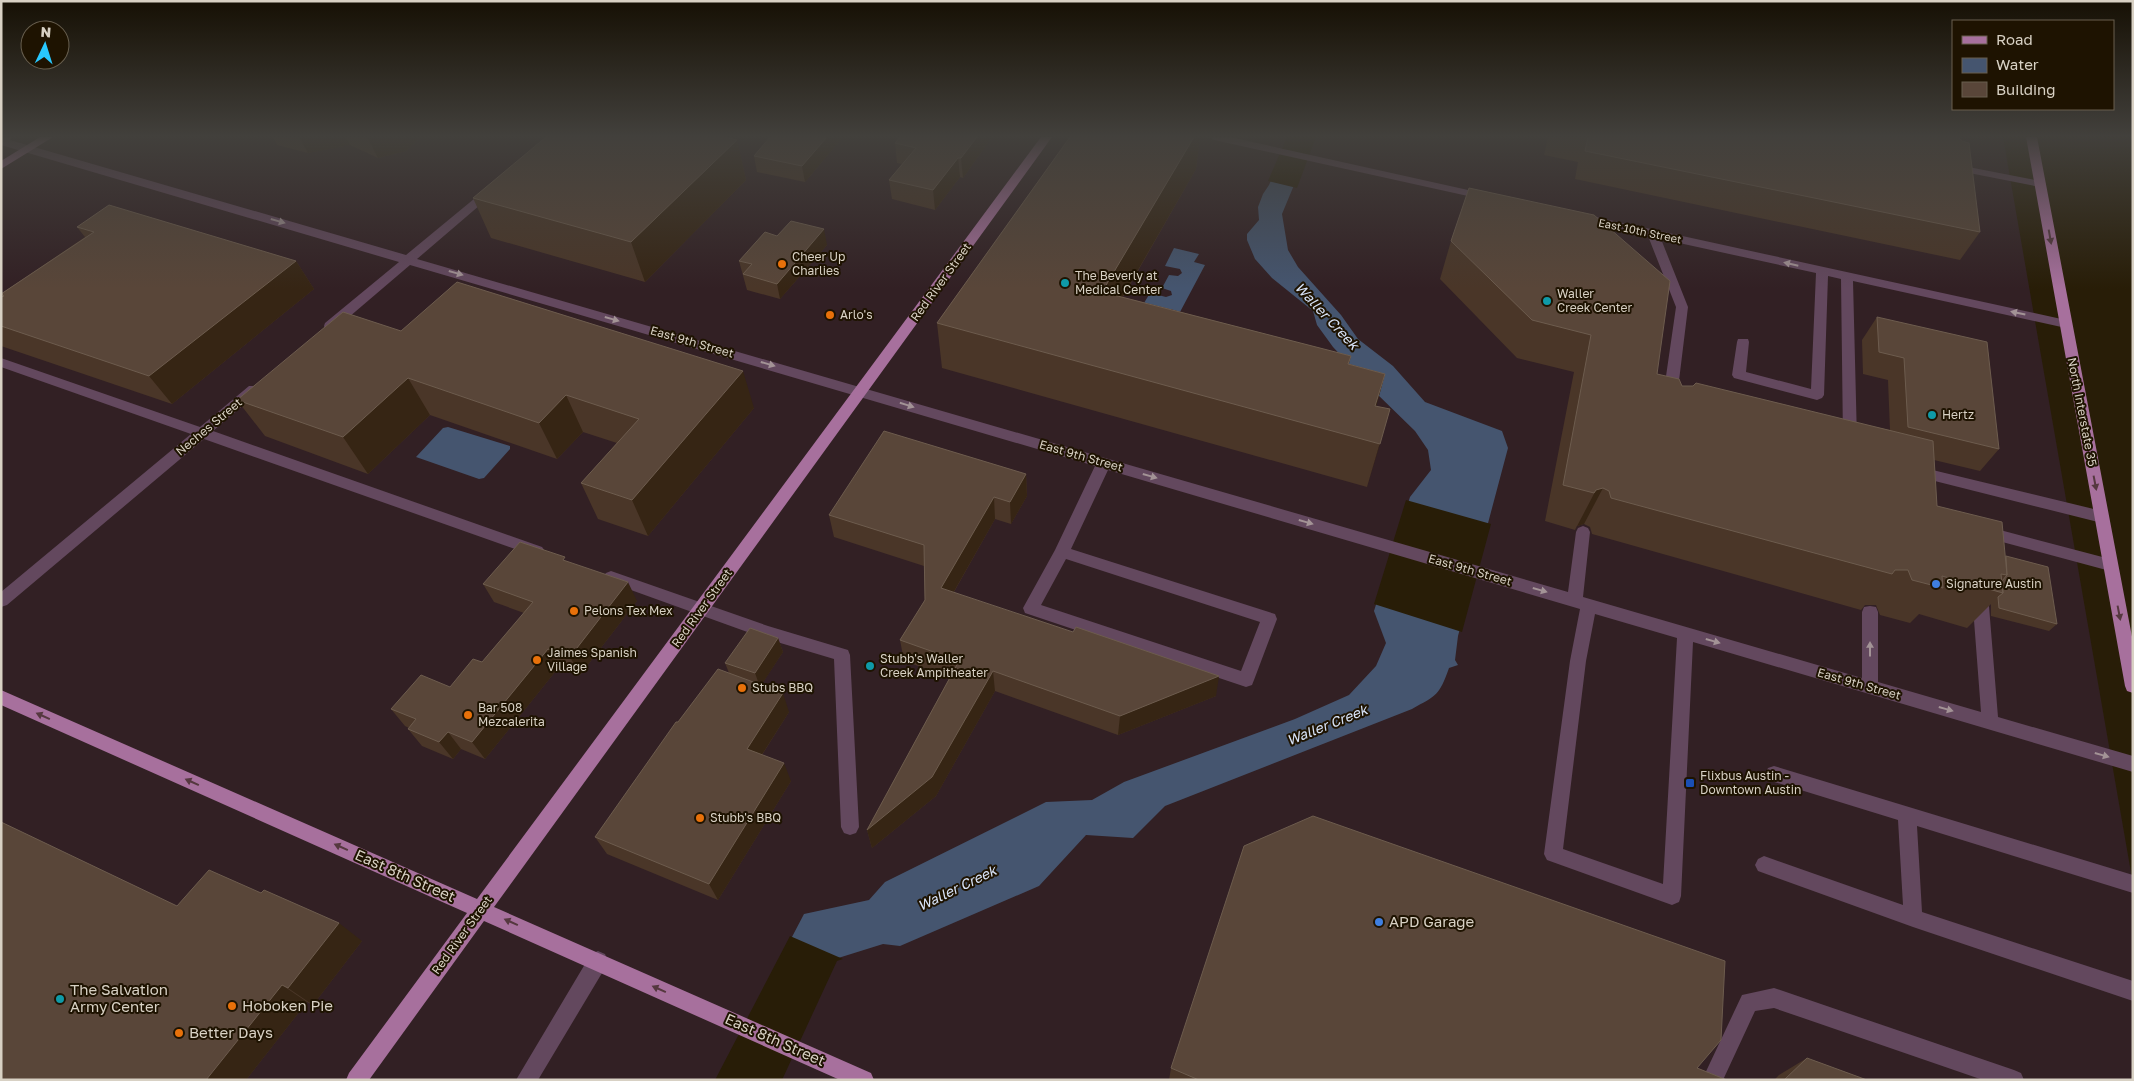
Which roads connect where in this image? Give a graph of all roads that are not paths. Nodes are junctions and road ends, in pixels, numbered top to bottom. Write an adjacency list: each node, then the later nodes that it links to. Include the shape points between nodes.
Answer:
1 (162, 187): 9 (street, East 9th Street, one-way to 9)
2 (494, 187): 9 (street)
3 (1011, 187): 17 (main road, Red River Street)
4 (1445, 187): 6 (street)
5 (2041, 187): 12 (main road, North Interstate 35, one-way to 12)
6 (1500, 200)
7 (1566, 214): 8 (street, East 10th Street)
8 (1653, 233): 10 (street, East 10th Street, one-way to 8); 18 (street, via 1682,307)
9 (409, 259): 13 (street); 17 (street, East 9th Street, one-way to 17)
10 (1822, 271): 11 (street, East 10th Street); 14 (street, via 1817,395 1739,375)
11 (1847, 276): 12 (street, East 10th Street, one-way to 11); 20 (street)
12 (2066, 324): 23 (main road, North Interstate 35, one-way to 23)
13 (316, 337)
14 (1743, 342)
15 (1, 362): 19 (street)
16 (263, 382): 19 (street, Neches Street)
17 (860, 392): 21 (street, East 9th Street, one-way to 21); 33 (main road, Red River Street)
18 (1669, 409)
19 (202, 433): 27 (street); 31 (street, Neches Street)
20 (1850, 455)
21 (1104, 463): 26 (street); 32 (street, East 9th Street, one-way to 32)
22 (1904, 468): 23 (street)
23 (2102, 517): 28 (main road, North Interstate 35)
24 (1583, 532): 32 (street)
25 (1975, 539): 28 (street, via 1975,529)
26 (1062, 552): 26 (street, via 1269,619 1246,680 1031,608)
27 (555, 557)
28 (2110, 565): 36 (main road, North Interstate 35, one-way to 36)
29 (602, 574): 33 (street)
30 (1978, 579): 39 (street)
31 (1, 601)
32 (1582, 603): 35 (street, East 9th Street); 35 (street, via 1578,661 1553,854 1672,896)
33 (701, 609): 43 (street, via 842,655); 46 (main road, Red River Street)
34 (1870, 612): 37 (street, one-way to 34)
35 (1686, 633): 37 (street, East 9th Street, one-way to 37)
36 (2133, 686)
37 (1870, 687): 39 (street, East 9th Street, one-way to 39)
38 (1, 697): 46 (main road, East 8th Street, one-way to 38)
39 (1990, 722): 40 (street, East 9th Street, one-way to 40)
40 (2133, 764)
41 (1774, 774): 42 (street)
42 (1907, 814): 45 (street); 47 (street)
43 (850, 827)
44 (1764, 865): 47 (street)
45 (2133, 884)
46 (481, 909): 48 (main road, East 8th Street, one-way to 46); 50 (main road, Red River Street)
47 (1912, 918): 49 (street)
48 (598, 962): 51 (street); 52 (main road, East 8th Street, one-way to 48)
49 (2133, 991)
50 (356, 1080)
51 (526, 1080)
52 (864, 1080)
53 (1712, 1080): 54 (street, via 1749,1002 1774,998)
54 (2014, 1080)

